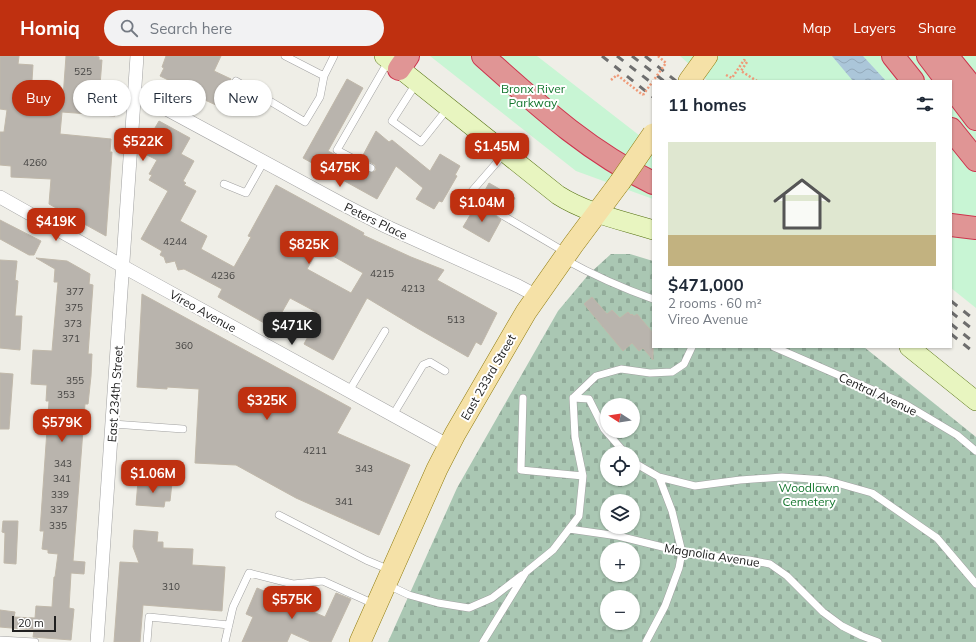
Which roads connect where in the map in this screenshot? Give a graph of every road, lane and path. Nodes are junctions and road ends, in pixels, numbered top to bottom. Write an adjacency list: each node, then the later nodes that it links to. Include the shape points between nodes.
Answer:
1 (137, 56): 21 (street, East 234th Street)
2 (285, 56): 11 (lane)
3 (334, 56): 11 (lane)
4 (483, 56): 32 (highway, via 578,138)
5 (658, 56): 14 (path, bridge, via 666,63)
6 (707, 56): 15 (main road)
7 (893, 56): 12 (highway)
8 (936, 58): 17 (highway); 22 (highway)
9 (395, 60): 18 (main road); 31 (lane, via 337,150)
10 (726, 75): 16 (path, via 732,78 744,60 747,62 741,71)
11 (324, 76): 23 (lane, via 320,97 305,122)
12 (911, 78)
13 (611, 80): 19 (path, bridge, via 617,75 643,95)
14 (654, 80)
15 (690, 80)
16 (755, 80)
17 (947, 80)
18 (417, 82): 24 (main road); 24 (lane, via 392,121 421,142)
19 (652, 82)
20 (952, 87): 25 (highway)
21 (135, 92): 29 (street, Peters Place); 40 (street, East 234th Street)
22 (976, 92)
23 (272, 102)
24 (448, 107): 28 (main road)
25 (976, 118)
26 (952, 131): 30 (highway)
27 (652, 135): 35 (main road, East 233rd Street, bridge)
28 (505, 153): 35 (main road, via 558,195); 39 (lane, via 472,191 502,215)
29 (264, 160): 33 (lane, via 246,193); 41 (street, Peters Place, via 383,225)
30 (976, 160)
31 (371, 168)
32 (652, 182)
33 (224, 184)
34 (0, 197): 40 (street, Vireo Avenue)
35 (598, 213): 38 (main road); 39 (main road, East 233rd Street)
36 (952, 225): 37 (highway)
37 (976, 228)
38 (652, 230)
39 (565, 256): 41 (main road, East 233rd Street); 42 (lane, via 590,274)
40 (124, 266): 48 (street, Vireo Avenue); 53 (street, East 234th Street)
41 (537, 296): 55 (main road, East 233rd Street)
42 (652, 299)
43 (385, 331): 48 (lane)
44 (692, 348): 50 (lane, via 684,364 672,372 650,373 621,369 596,376)
45 (776, 348): 57 (lane, Central Avenue, via 905,404 957,435)
46 (910, 348): 51 (main road)
47 (445, 371): 52 (lane, via 430,362 423,365)
48 (349, 392): 52 (street, Vireo Avenue)
49 (523, 398): 59 (lane, via 521,470)
50 (573, 398): 56 (lane, via 589,399 604,429); 59 (lane, via 575,437)
51 (976, 401)
52 (393, 415): 55 (street, Vireo Avenue)
53 (113, 424): 54 (lane); 71 (street, East 234th Street)
54 (183, 429)
55 (449, 446): 65 (main road, East 233rd Street)
56 (619, 446)
57 (976, 451)
58 (640, 466): 60 (lane)
59 (583, 476): 62 (lane, via 579,516)
60 (660, 477): 63 (lane); 66 (lane, via 695,486 789,477 826,480 872,493 937,538)
61 (280, 515): 65 (lane, via 366,560)
62 (569, 528): 63 (lane, Magnolia Avenue, via 618,536); 64 (lane, via 553,550)
63 (682, 552): 76 (lane, via 665,606); 77 (lane, Magnolia Avenue, via 770,564 788,576 823,612 842,626)
64 (526, 572): 65 (lane, via 492,598 469,608 409,595); 75 (lane)
65 (389, 578): 67 (main road, East 233rd Street)
66 (976, 584)
67 (376, 605): 68 (lane, via 323,580 293,584 249,573 233,607); 74 (main road, East 233rd Street)
68 (229, 624): 72 (lane, via 149,617); 73 (lane)
69 (0, 640): 70 (lane)
70 (35, 642)
71 (97, 642)
72 (148, 642)
73 (225, 642)
74 (360, 642)
75 (483, 642)
76 (646, 642)
77 (878, 642)

